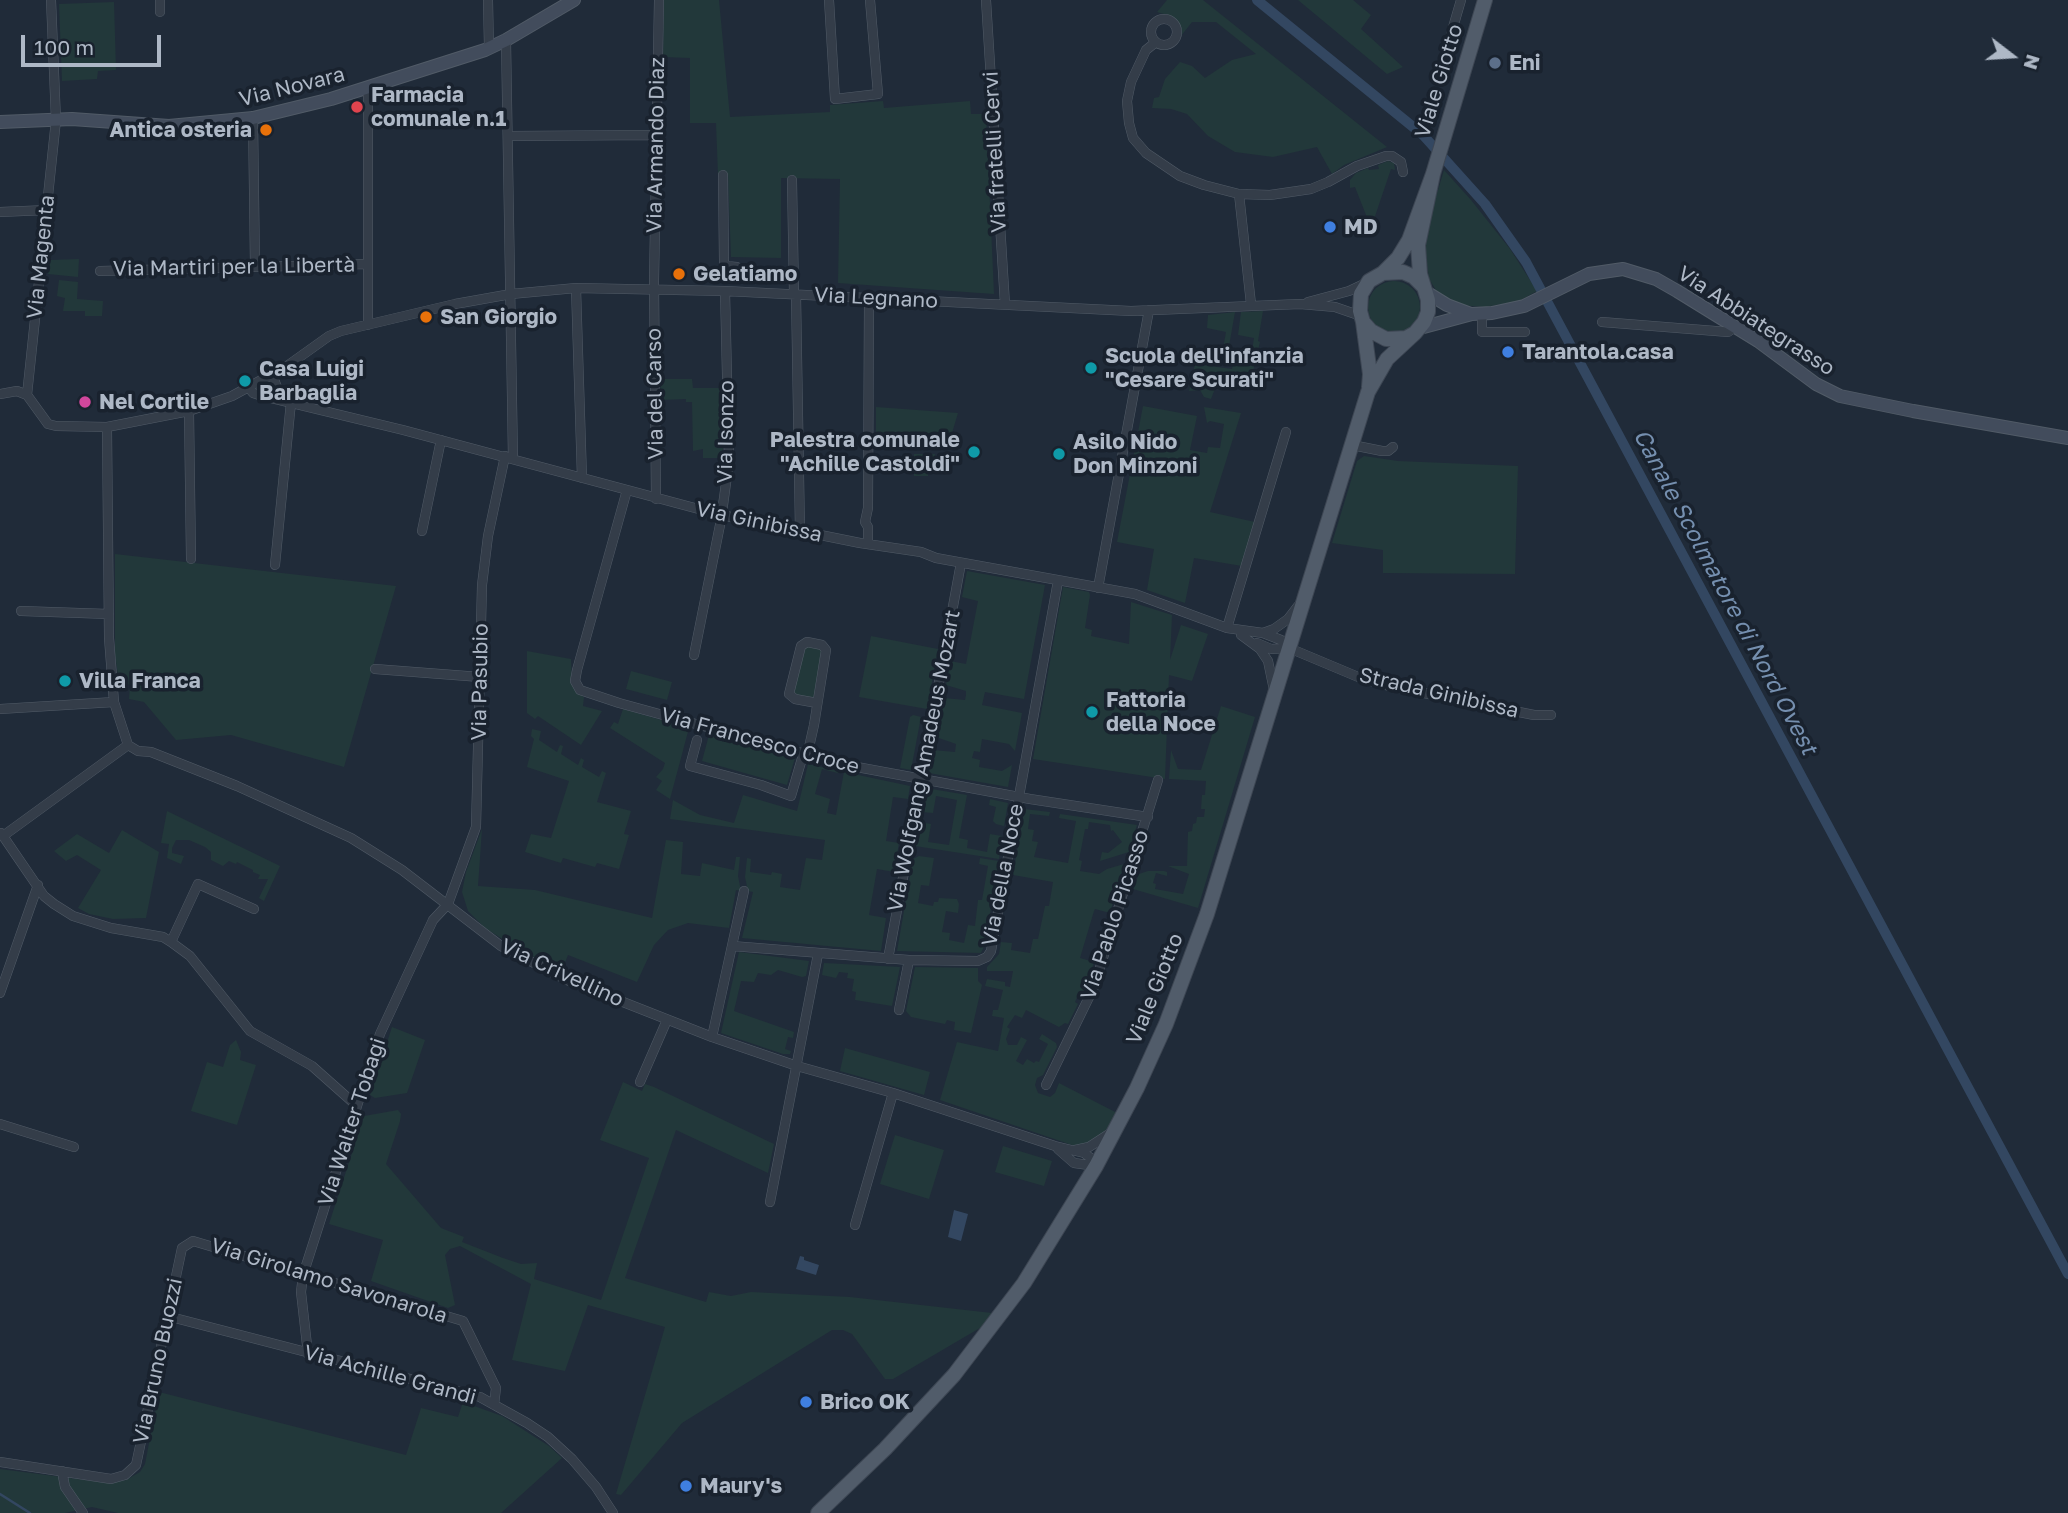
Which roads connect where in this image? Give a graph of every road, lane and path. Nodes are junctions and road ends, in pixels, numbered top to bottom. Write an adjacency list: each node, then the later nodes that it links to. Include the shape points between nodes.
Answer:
1 (51, 0): 18 (street, Via Magenta)
2 (160, 0): 11 (street)
3 (488, 0): 14 (street)
4 (574, 0): 12 (street, Via Novara)
5 (659, 0): 20 (street, Via Armando Diaz)
6 (829, 0): 7 (street, via 835,99 878,94)
7 (870, 0)
8 (986, 0): 42 (street, Via fratelli Cervi)
9 (1461, 0): 15 (street)
10 (1485, 0): 23 (main road, Viale Giotto)
11 (160, 12)
12 (506, 40): 14 (street, Via Novara); 21 (street, Via Pasubio)
13 (1156, 42): 26 (street, via 1138,65 1127,102 1133,138 1180,176)
14 (489, 48): 16 (street, Via Novara)
15 (1435, 75)
16 (368, 87): 17 (street, Via Novara); 29 (street)
17 (253, 118): 18 (street, Via Novara, via 169,126); 30 (street)
18 (55, 120): 19 (street, Via Novara); 27 (street, Via Magenta)
19 (0, 122)
20 (656, 135): 21 (street); 36 (street, Via Armando Diaz)
21 (508, 136): 39 (street, Via Pasubio)
22 (1403, 172): 26 (street, via 1401,162 1386,156 1299,192)
23 (1433, 174): 33 (main road, Viale Giotto, via 1409,240); 37 (main road, Viale Giotto, via 1418,245)
24 (723, 175): 32 (street, via 726,266 742,272)
25 (792, 180): 32 (street)
26 (1238, 194): 43 (street)
27 (47, 210): 28 (street); 57 (street, Via Magenta)
28 (0, 212)
29 (368, 264): 30 (street, Via Martiri per la Libertà); 49 (street)
30 (255, 267): 31 (street, Via Martiri per la Libertà)
31 (100, 271)
32 (794, 273): 40 (street)
33 (1382, 273): 34 (main road, Viale Giotto); 37 (main road, via 1403,272)
34 (1369, 281): 44 (street, Via Legnano); 47 (main road, Viale Giotto, via 1362,294)
35 (576, 288): 36 (street, Via Legnano); 39 (street, Via Legnano); 67 (street)
36 (654, 289): 38 (street, Via Legnano); 69 (street, Via del Carso)
37 (1424, 289): 46 (street, via 1447,305); 51 (main road, Viale Giotto, via 1428,312)
38 (725, 291): 40 (street, Via Legnano); 70 (street, Via Isonzo, via 729,461)
39 (511, 294): 49 (street, Via Legnano); 66 (street, Via Pasubio)
40 (795, 294): 41 (street, Via Legnano); 72 (street)
41 (869, 298): 42 (street, Via Legnano); 73 (street)
42 (1005, 304): 45 (street, Via Legnano)
43 (1251, 304): 44 (street, Via Legnano); 45 (street, Via Legnano)
44 (1300, 304): 47 (street, Via Legnano, via 1335,307)
45 (1149, 310): 78 (street)
46 (1477, 314): 50 (street, Via Abbiategrasso, via 1524,306 1589,274 1623,269 1656,279); 51 (street, Via Abbiategrasso); 52 (street, via 1482,332)
47 (1362, 319): 51 (main road, via 1386,339 1406,338); 55 (main road, Viale Giotto)
48 (1602, 322): 50 (street, via 1727,332)
49 (368, 325): 53 (street, Via Legnano, via 329,335)
50 (1735, 327): 62 (street, Via Abbiategrasso, via 1840,396)
51 (1417, 331): 55 (main road, Viale Giotto, via 1387,359)
52 (1525, 332)
53 (272, 374): 54 (street, Via Legnano); 58 (street, via 278,390)
54 (249, 388): 58 (street, Via Ginibissa); 59 (street, Via Legnano)
55 (1368, 392): 64 (main road, Viale Giotto)
56 (0, 394): 57 (street, via 8,391)
57 (28, 397): 60 (street, Via Legnano, via 48,424)
58 (291, 402): 63 (street, Via Ginibissa); 76 (street)
59 (189, 411): 60 (street, Via Legnano); 74 (street)
60 (107, 427): 81 (street)
61 (1286, 432): 82 (street)
62 (2068, 438)
63 (441, 440): 66 (street, Via Ginibissa); 71 (street)
64 (1352, 445): 65 (street, via 1382,452); 79 (main road, Viale Giotto)
65 (1393, 447)
66 (509, 458): 67 (street, Via Ginibissa); 88 (street, Via Pasubio, via 486,548)
67 (582, 478): 68 (street, Via Ginibissa)
68 (627, 490): 69 (street, Via Ginibissa); 96 (street, Via Francesco Croce, via 577,670 575,681 580,690)
69 (656, 499): 70 (street, Via Ginibissa)
70 (722, 515): 72 (street, Via Ginibissa); 86 (street, Via Isonzo)
71 (422, 531)
72 (800, 532): 73 (street, Via Ginibissa)
73 (868, 543): 75 (street, Via Ginibissa)
74 (191, 559)
75 (961, 563): 77 (street, Via Ginibissa); 97 (street, Via Wolfgang Amadeus Mozart)
76 (275, 565)
77 (1058, 581): 78 (street, Via Ginibissa); 99 (street, Via della Noce)
78 (1098, 587): 82 (street, Via Ginibissa, via 1150,598)
79 (1306, 593): 83 (street, via 1288,619); 85 (main road, Viale Giotto)
80 (21, 611): 81 (street)
81 (109, 614): 90 (street)
82 (1227, 628): 83 (street, Via Ginibissa); 84 (street, Via Ginibissa)
83 (1263, 633): 85 (street, Via Ginibissa)
84 (1241, 635): 85 (street, Via Ginibissa, via 1271,649); 89 (street, Via Ginibissa, via 1268,661)
85 (1289, 648): 89 (main road, Viale Giotto); 93 (street, Strada Ginibissa, via 1389,686)
86 (694, 656)
87 (375, 669): 88 (street)
88 (480, 677): 104 (street, Via Pasubio, via 476,827)
89 (1274, 696): 121 (main road, Viale Giotto, via 1207,914 1166,1024)
90 (114, 702): 92 (street); 95 (street)
91 (817, 703): 91 (street, via 827,650 807,642 801,646 789,694); 96 (street)
92 (0, 709)
93 (1551, 715)
94 (697, 740): 96 (street, via 690,766 791,796)
95 (128, 745): 101 (street); 104 (street, Via Crivellino, via 237,786 351,838)
96 (805, 755): 97 (street, Via Francesco Croce)
97 (920, 778): 99 (street, Via Francesco Croce); 109 (street, Via Wolfgang Amadeus Mozart)
98 (1158, 780): 100 (street, Via Pablo Picasso)
99 (1018, 797): 100 (street, Via Francesco Croce); 110 (street, Via della Noce, via 987,957 978,961)
100 (1147, 817): 117 (street, Via Pablo Picasso, via 1094,987)
101 (2, 834): 102 (street)
102 (38, 885): 106 (street, via 44,896 73,916); 111 (street)
103 (744, 891): 107 (street)
104 (448, 904): 113 (street, Via Crivellino, via 501,946 566,980); 119 (street, Via Walter Tobagi, via 433,920 403,981)
105 (254, 909): 106 (street, via 198,884)
106 (172, 942): 119 (street, via 190,956 250,1031 312,1066)
107 (732, 946): 108 (street, Via della Noce); 114 (street)
108 (818, 954): 109 (street, Via della Noce); 115 (street)
109 (888, 959): 110 (street, Via della Noce)
110 (909, 960): 112 (street)
111 (0, 993)
112 (899, 1010)
113 (667, 1020): 114 (street, Via Crivellino); 116 (street)
114 (712, 1037): 115 (street, Via Crivellino)
115 (797, 1066): 118 (street, Via Crivellino); 128 (street)
116 (640, 1082)
117 (1046, 1085)
118 (893, 1093): 122 (street, Via Crivellino); 129 (street)
119 (357, 1107): 131 (street, Via Walter Tobagi)
120 (0, 1124): 123 (street)
121 (1115, 1129): 124 (street, via 1089,1147); 126 (main road, Viale Giotto)
122 (1055, 1146): 124 (street, Via Crivellino); 125 (street, Via Crivellino)
123 (74, 1147)
124 (1073, 1150): 126 (street, Via Crivellino, via 1084,1153)
125 (1074, 1163): 126 (street); 127 (street)
126 (1096, 1167): 127 (main road, Viale Giotto)
127 (1080, 1194): 139 (main road, Viale Giotto, via 1024,1283 954,1375)
128 (770, 1202)
129 (855, 1226)
130 (187, 1242): 131 (street, Via Girolamo Savonarola); 132 (street, Via Bruno Buozzi)
131 (303, 1275): 133 (street, Via Walter Tobagi); 134 (street, Via Girolamo Savonarola, via 463,1321 496,1388)
132 (167, 1316): 133 (street, Via Achille Grandi); 136 (street, Via Bruno Buozzi, via 136,1465 111,1479)
133 (308, 1354): 134 (street, Via Achille Grandi, via 480,1397)
134 (494, 1405): 138 (street, Via Achille Grandi, via 548,1437 580,1468)
135 (0, 1462): 136 (street, Via Bruno Buozzi)
136 (62, 1471): 137 (street, via 65,1487)
137 (83, 1513)
138 (613, 1513)
139 (818, 1513)

